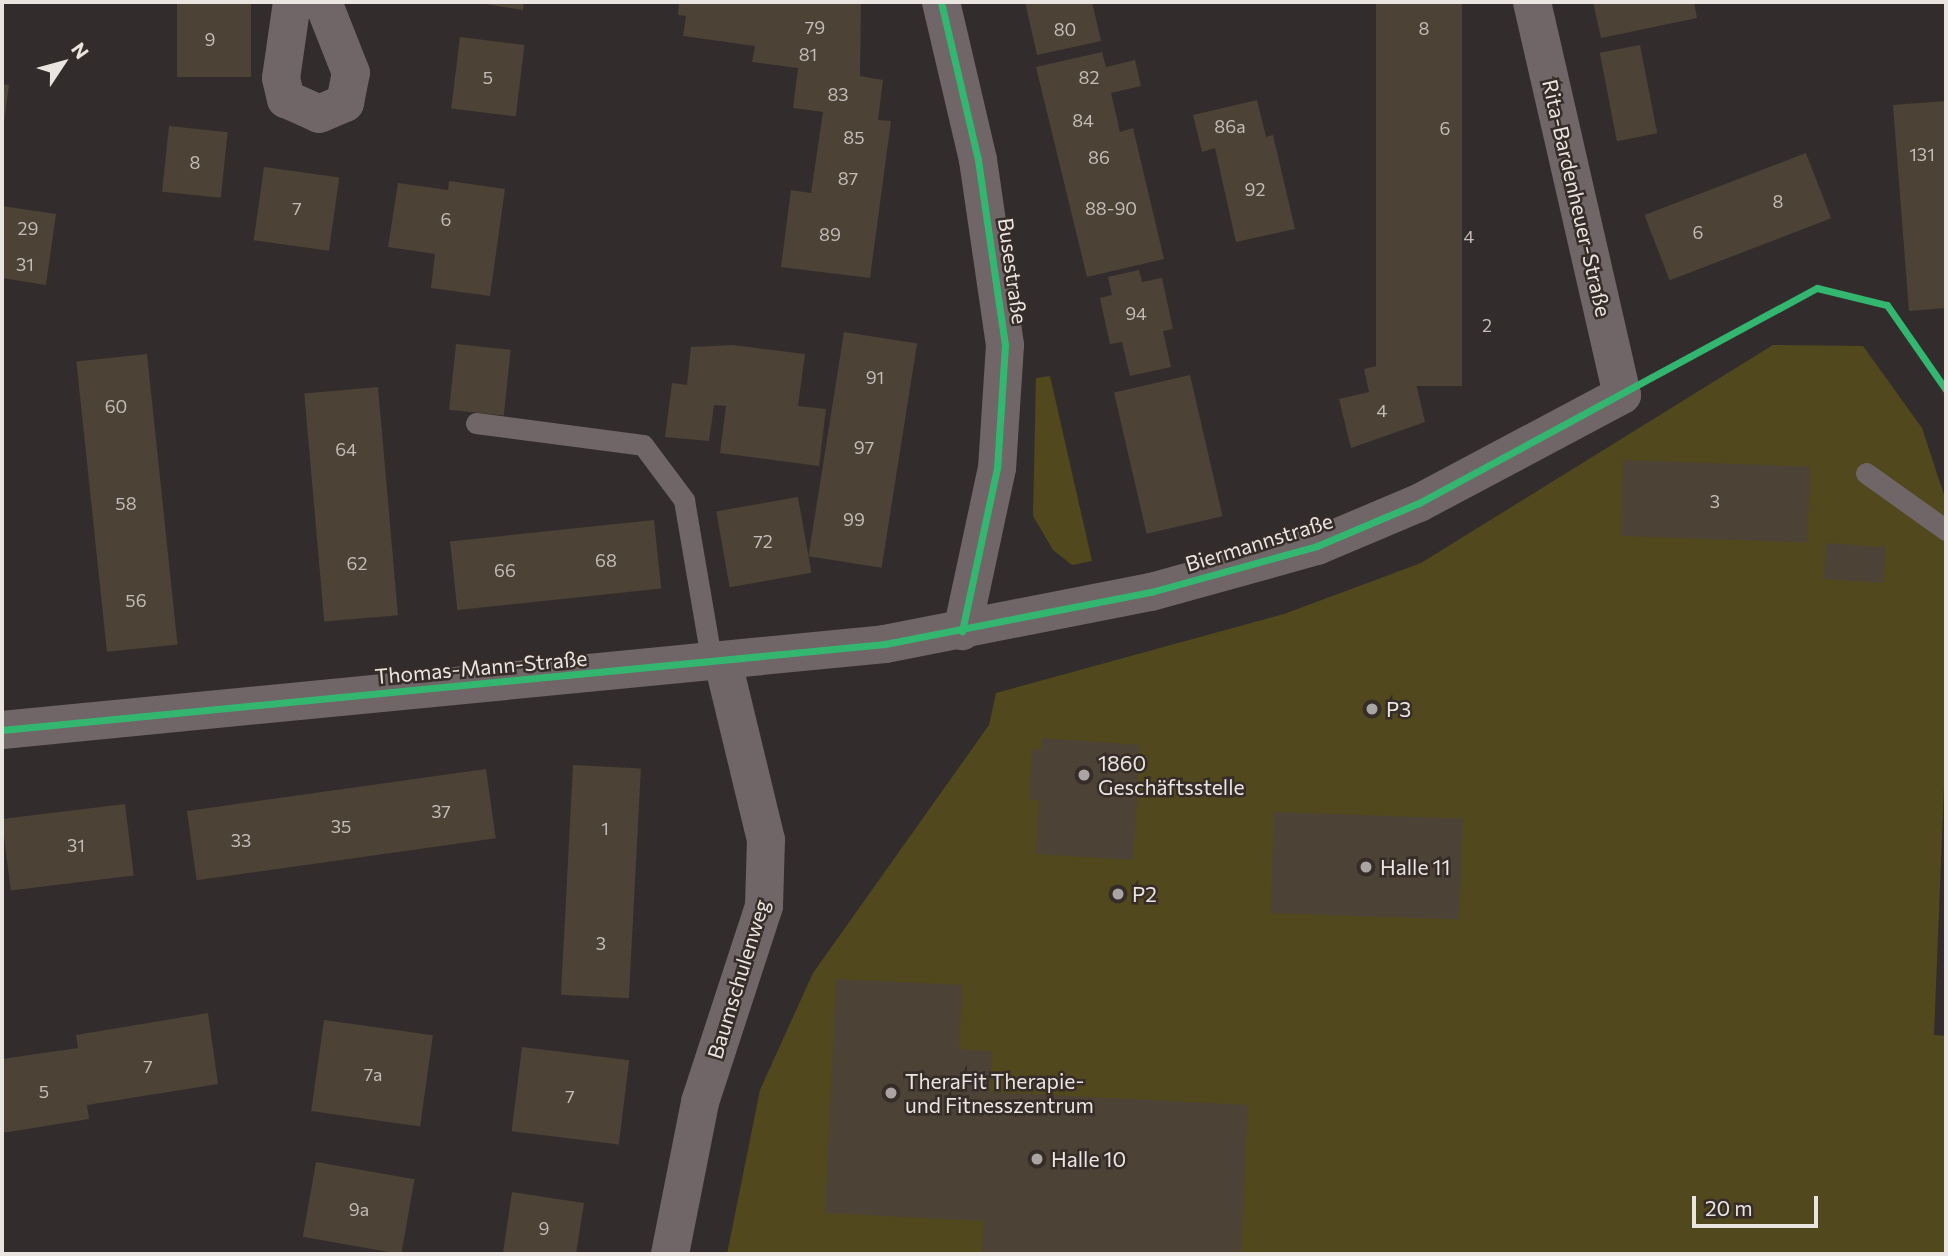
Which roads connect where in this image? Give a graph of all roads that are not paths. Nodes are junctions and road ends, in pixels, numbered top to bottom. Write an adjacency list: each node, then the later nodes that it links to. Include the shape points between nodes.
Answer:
1 (292, 2): 2 (street, via 281,78 286,99 319,114 345,103 351,73)
2 (323, 2)
3 (941, 2): 9 (street, Busestraße, via 978,160 1005,345 997,468)
4 (1532, 2): 5 (street, Rita-Bardenheuer-Straße)
5 (1622, 395): 9 (street, Biermannstraße, via 1419,503 1317,546 1151,592)
6 (476, 424): 10 (lane, via 643,445 684,500)
7 (1866, 473): 8 (lane)
8 (1946, 530)
9 (962, 631): 10 (street, Thomas-Mann-Straße)
10 (717, 662): 11 (street, Thomas-Mann-Straße); 12 (street, Baumschulenweg, via 766,840 764,906 700,1102)
11 (2, 730)
12 (670, 1254)

